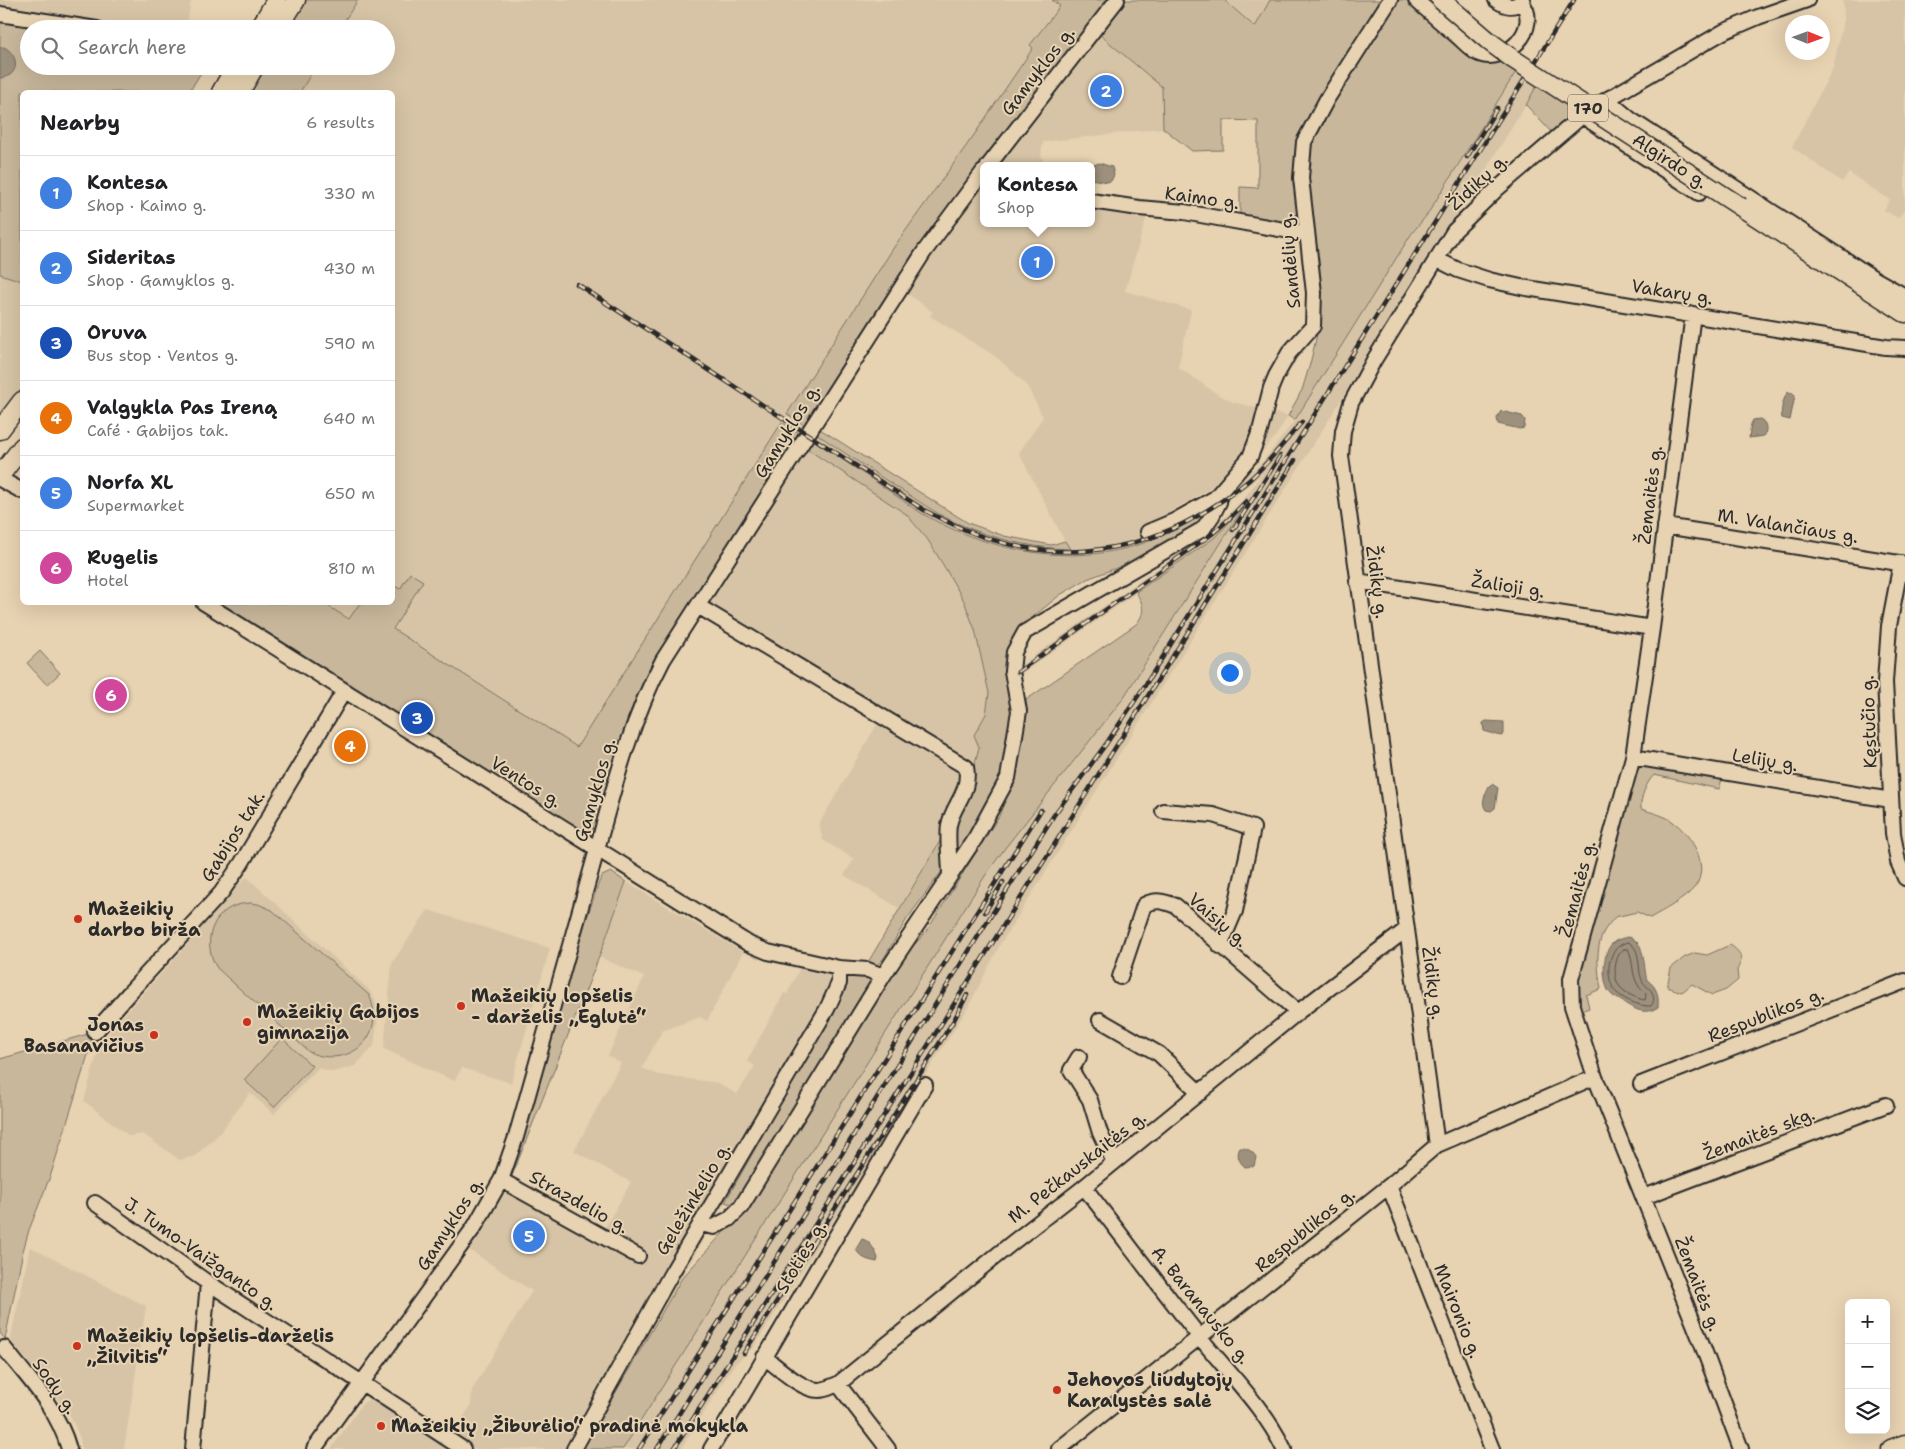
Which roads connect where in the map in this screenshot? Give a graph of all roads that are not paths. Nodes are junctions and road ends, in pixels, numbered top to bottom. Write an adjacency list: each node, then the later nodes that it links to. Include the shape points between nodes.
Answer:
1 (276, 0): 12 (main road)
2 (296, 0): 13 (main road)
3 (1117, 0): 20 (street, Gamyklos g.)
4 (1390, 0): 24 (street, Sandėlių g., via 1327,99 1304,142 1300,178)
5 (1416, 0): 9 (street, via 1468,46 1487,55 1509,50 1519,41 1526,30 1528,14)
6 (1441, 0): 27 (main road, Algirdo g. / 170, bridge, via 1513,59)
7 (1496, 0): 9 (street, via 1512,7)
8 (1807, 0): 18 (street, Židikų g., via 1723,32)
9 (1522, 1)
10 (0, 14): 11 (street)
11 (39, 20)
12 (264, 20)
13 (284, 20)
14 (230, 75): 16 (main road)
15 (250, 75): 17 (main road)
16 (221, 90)
17 (241, 90)
18 (1609, 98): 19 (street, Židikų g.); 26 (street, via 1630,119 1866,274)
19 (1585, 113): 22 (street); 25 (street, Židikų g., via 1496,189 1454,231)
20 (991, 162)
21 (980, 176): 41 (street, Gamyklos g., via 903,284)
22 (1699, 193)
23 (1095, 202): 24 (street, Kaimo g., via 1184,212)
24 (1307, 234): 35 (street, Sandėlių g., via 1314,293 1313,326 1289,354 1276,376 1250,457)
25 (1436, 259): 28 (street, Vakarų g., via 1466,272 1521,287); 39 (street, Židikų g., via 1360,385 1343,431 1340,456)
26 (1905, 296)
27 (1905, 313)
28 (1693, 314): 29 (street, Vakarų g.); 36 (street, Žemaitės g.)
29 (1905, 348)
30 (20, 404): 31 (main road)
31 (0, 430)
32 (20, 450): 33 (main road)
33 (0, 477): 34 (street)
34 (20, 490)
35 (1215, 498): 37 (street, Sandėlių g.); 48 (street, via 1218,502 1203,529 1025,632 1014,652 1012,671 1019,712 1008,778 976,837)
36 (1665, 526): 38 (street, M. Valančiaus g.); 42 (street, Žemaitės g.)
37 (1148, 532)
38 (1903, 564): 45 (street, Kęstučio g., via 1889,626 1884,682)
39 (1357, 581): 42 (street, Žalioji g.); 50 (street, Židikų g.)
40 (208, 605): 43 (street, Ventos g.)
41 (698, 606): 47 (street, Gamyklos g., via 663,660 643,701); 48 (street, via 966,767 966,787 949,825)
42 (1652, 628): 44 (street, Žemaitės g.)
43 (344, 691): 47 (street, Ventos g.); 58 (street, Gabijos tak., via 221,893)
44 (1634, 757): 45 (street, Lelijų g.); 60 (street, Žemaitės g., via 1571,979 1572,1006)
45 (1891, 800): 49 (street, Kęstučio g., via 1898,862)
46 (1163, 811): 51 (street, via 1213,815 1253,828 1235,911)
47 (597, 848): 52 (street, Ventos g., via 749,944 768,952); 67 (street, Gamyklos g.)
48 (950, 876): 53 (street)
49 (1905, 878)
50 (1407, 929): 56 (street, M. Pečkauskaitės g.); 65 (street, Židikų g.)
51 (1220, 946): 54 (street, Vaisių g., via 1176,906 1154,900 1144,905); 56 (street, Vaisių g.)
52 (839, 968): 53 (street, Ventos g., via 868,970); 72 (street, Geležinkelio g., via 839,984 827,1009)
53 (883, 976): 72 (street, via 741,1207 714,1227)
54 (1120, 977)
55 (1905, 982): 61 (street, Respublikos g.)
56 (1298, 1012): 63 (street, M. Pečkauskaitės g.)
57 (1100, 1020): 63 (street, via 1159,1054)
58 (95, 1032)
59 (1079, 1057): 66 (street, via 1071,1070 1090,1100 1100,1133)
60 (1596, 1077): 65 (street, Respublikos g.); 70 (street, Žemaitės g.)
61 (1640, 1084)
62 (924, 1085): 77 (street, Stoties g.)
63 (1200, 1093): 66 (street, M. Pečkauskaitės g.)
64 (1886, 1105): 70 (street, Žemaitės skg.)
65 (1437, 1144): 68 (street, Respublikos g.)
66 (1114, 1162): 69 (street, M. Pečkauskaitės g.)
67 (501, 1180): 73 (street, Strazdelio g.); 78 (street, Gamyklos g., via 475,1226)
68 (1389, 1186): 75 (street, Respublikos g.); 90 (street, Maironio g.)
69 (1084, 1188): 75 (street, A. Baranausko g.); 79 (street, M. Pečkauskaitės g., via 1012,1242)
70 (1644, 1197): 91 (street, Žemaitės g.)
71 (95, 1202): 74 (street, J. Tumo-Vaižganto g.)
72 (700, 1224): 85 (street, Geležinkelio g.)
73 (638, 1256)
74 (208, 1283): 78 (street, J. Tumo-Vaižganto g.); 83 (street)
75 (1200, 1337): 88 (street, Respublikos g.); 89 (street, A. Baranausko g., via 1260,1410)
76 (4, 1348): 82 (street, Sodų g., via 50,1405)
77 (764, 1357): 79 (street, M. Pečkauskaitės g., via 805,1387 818,1390); 86 (street, Stoties g.)
78 (362, 1384): 81 (street, J. Tumo-Vaižganto g.); 84 (street, Gamyklos g.)
79 (838, 1384): 87 (street)
80 (1905, 1444): 92 (main road)
81 (461, 1448)
82 (69, 1449)
83 (193, 1449)
84 (314, 1449)
85 (574, 1449)
86 (711, 1449)
87 (888, 1449)
88 (1059, 1449)
89 (1284, 1449)
90 (1492, 1449)
91 (1742, 1449)
92 (1891, 1449)

